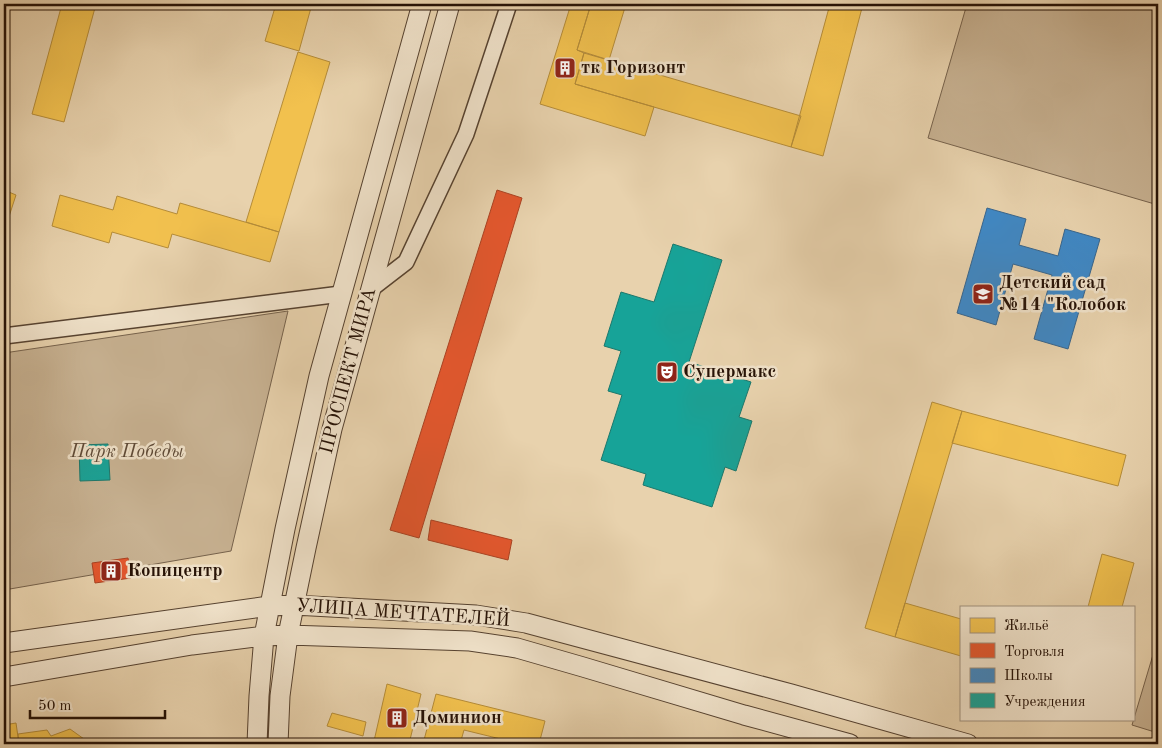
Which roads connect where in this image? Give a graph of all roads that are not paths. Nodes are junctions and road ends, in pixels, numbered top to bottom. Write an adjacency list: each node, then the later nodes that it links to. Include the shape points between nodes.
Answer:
1 (422, 4): 5 (street, ПРОСПЕКТ МИРА)
2 (450, 4): 4 (street, ПРОСПЕКТ МИРА)
3 (509, 4): 4 (street, via 466,134 406,262)
4 (371, 289): 7 (street, ПРОСПЕКТ МИРА, via 332,429)
5 (341, 294): 6 (street); 8 (street, ПРОСПЕКТ МИРА, via 319,376)
6 (4, 336)
7 (294, 605): 8 (street, УЛИЦА МЕЧТАТЕЛЕЙ); 9 (street, ПРОСПЕКТ МИРА); 16 (street, УЛИЦА МЕЧТАТЕЛЕЙ, via 476,615 526,623)
8 (269, 606): 10 (street, ПРОСПЕКТ МИРА); 11 (street, УЛИЦА МЕЧТАТЕЛЕЙ)
9 (288, 635): 10 (street, УЛИЦА МЕЧТАТЕЛЕЙ); 14 (street, ПРОСПЕКТ МИРА); 15 (street, УЛИЦА МЕЧТАТЕЛЕЙ, via 470,641 516,648)
10 (264, 636): 12 (street, УЛИЦА МЕЧТАТЕЛЕЙ); 13 (street, ПРОСПЕКТ МИРА)
11 (4, 644)
12 (4, 677)
13 (257, 744)
14 (278, 744)
15 (850, 744)
16 (968, 744)

